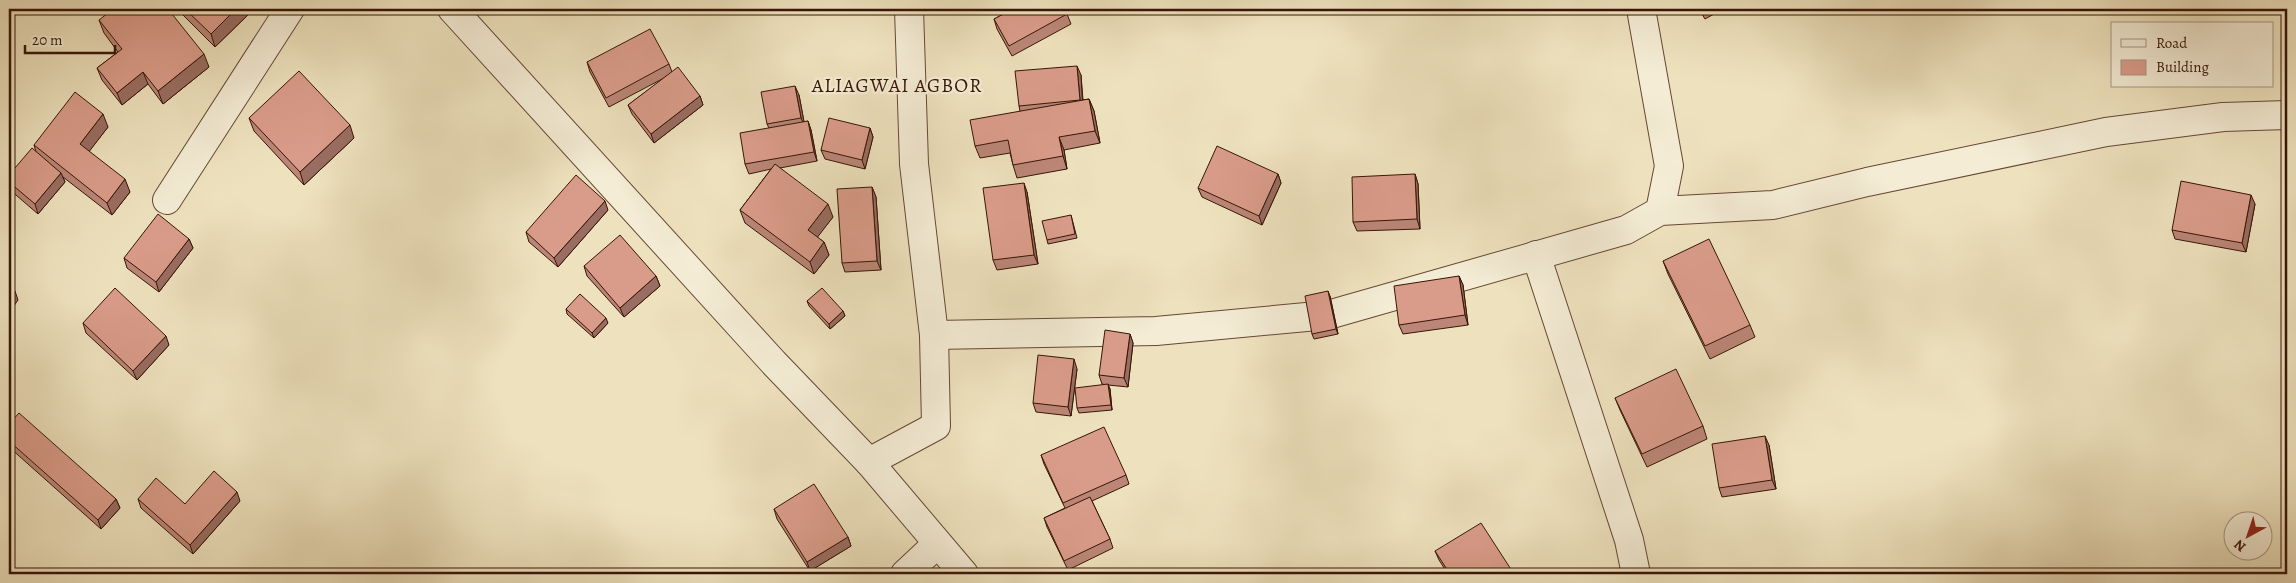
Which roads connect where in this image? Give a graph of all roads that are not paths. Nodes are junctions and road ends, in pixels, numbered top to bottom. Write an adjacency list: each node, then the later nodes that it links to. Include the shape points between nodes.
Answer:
1 (290, 9): 6 (street)
2 (452, 9): 10 (street, via 774,363)
3 (909, 9): 9 (street, via 914,164)
4 (1641, 9): 7 (street, via 1670,166)
5 (2287, 115): 7 (street, via 2224,118 2106,132 1773,205)
6 (168, 200)
7 (1660, 211): 8 (street, via 1626,230)
8 (1536, 256): 9 (street, via 1328,315 1156,331); 14 (street, via 1629,540)
9 (934, 335): 10 (street, via 936,426)
10 (869, 462): 11 (street)
11 (937, 544): 12 (street); 13 (street)
12 (905, 574)
13 (964, 574)
14 (1636, 574)

